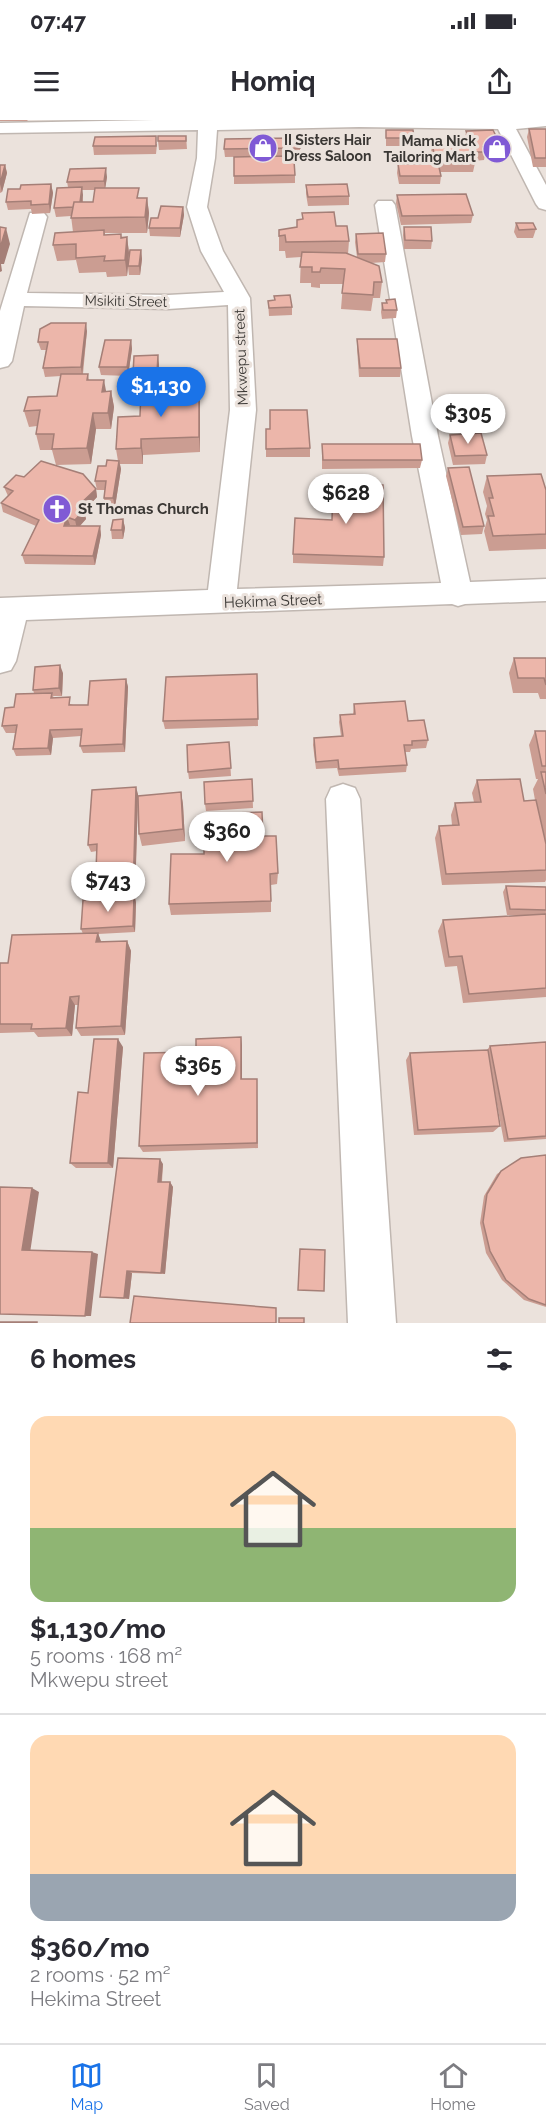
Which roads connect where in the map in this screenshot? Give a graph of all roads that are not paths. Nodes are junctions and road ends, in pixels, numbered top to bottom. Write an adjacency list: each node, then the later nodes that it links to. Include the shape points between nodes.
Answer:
1 (546, 121): 4 (street)
2 (208, 122): 3 (street); 4 (street); 9 (street, Mkwepu street, via 197,207 212,251)
3 (83, 123): 5 (street)
4 (504, 124): 6 (street)
5 (0, 128)
6 (546, 204)
7 (385, 205): 13 (street, via 425,436)
8 (37, 217): 10 (street)
9 (239, 298): 10 (street, Msikiti Street, via 168,302); 14 (street, Mkwepu street, via 243,410)
10 (14, 299): 11 (street)
11 (0, 361)
12 (546, 590): 13 (street, Hekima Street)
13 (458, 595): 14 (street, Hekima Street)
14 (221, 603): 15 (street, Hekima Street)
15 (6, 610): 16 (street)
16 (0, 661)
17 (343, 799): 18 (street)
18 (372, 1323)

